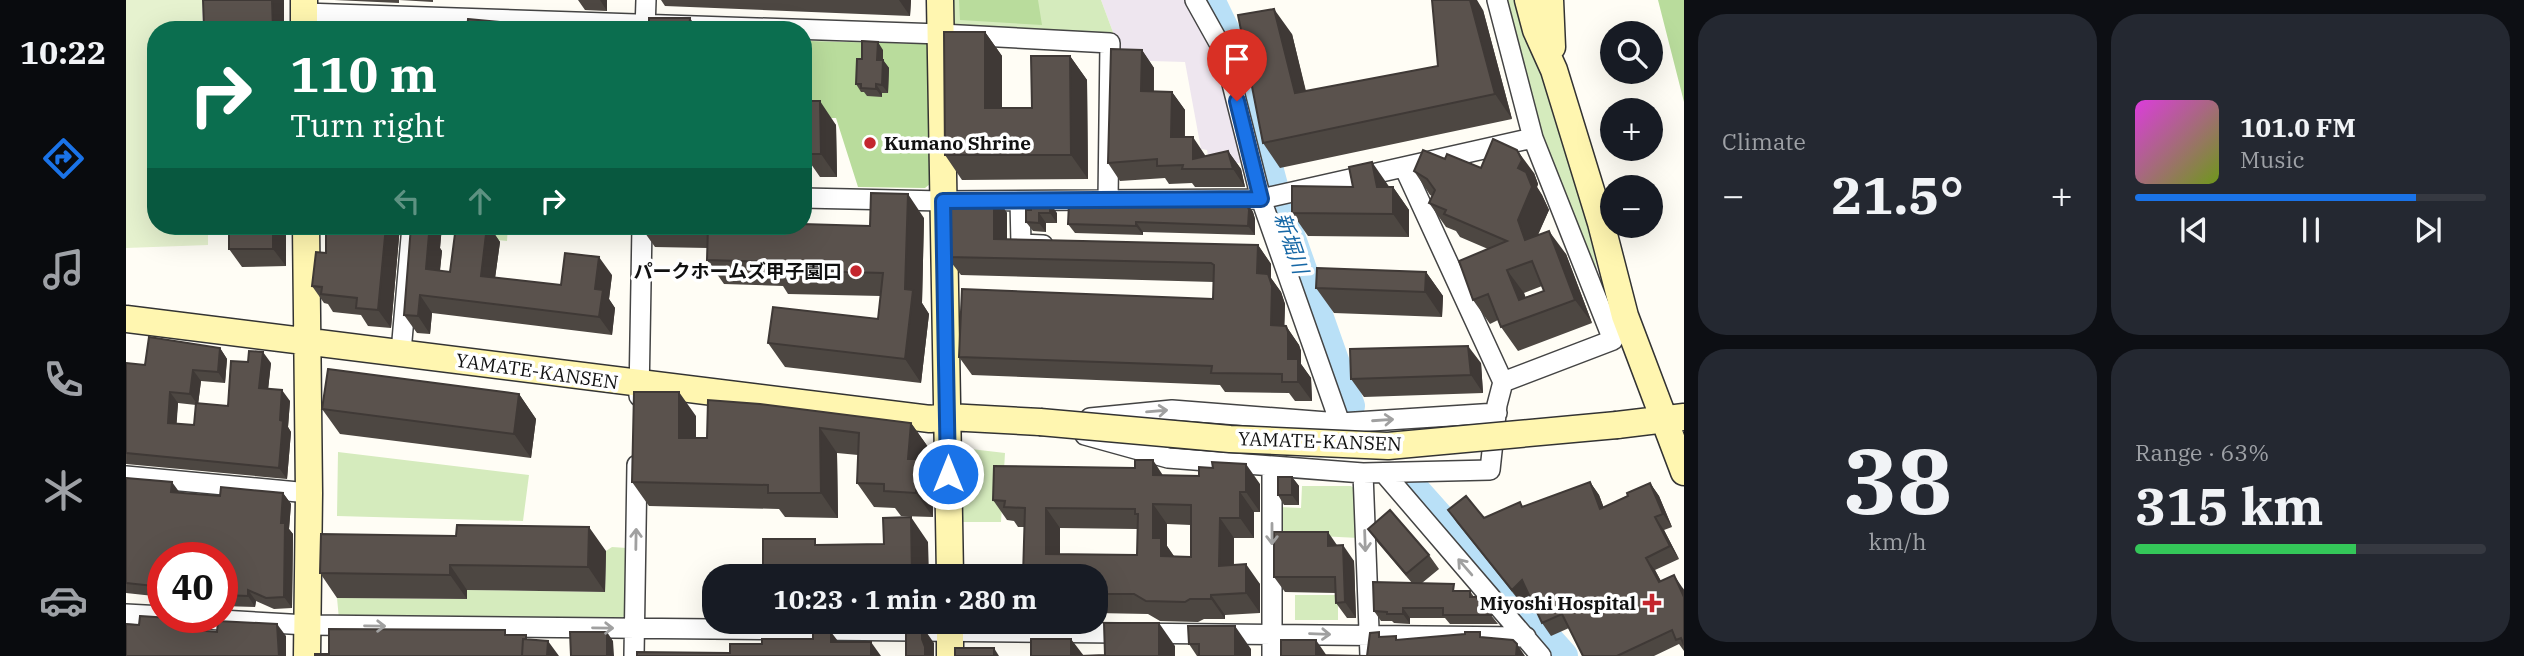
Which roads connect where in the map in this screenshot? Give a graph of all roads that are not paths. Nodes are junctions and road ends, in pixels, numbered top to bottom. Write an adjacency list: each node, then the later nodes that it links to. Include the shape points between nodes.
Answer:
1 (646, 0): 9 (street)
2 (940, 0): 11 (street)
3 (1195, 0): 15 (street, via 1224,52)
4 (1497, 0): 13 (street)
5 (1528, 0): 12 (street)
6 (1550, 0): 12 (street)
7 (304, 14): 8 (street)
8 (488, 21)
9 (645, 21)
10 (812, 31): 11 (street)
11 (941, 34): 17 (street, via 1110,43); 18 (street)
12 (1553, 70): 32 (street, via 1625,316)
13 (1533, 138): 14 (street); 27 (street, via 1613,340)
14 (1404, 167): 15 (street); 27 (street)
15 (1271, 197): 17 (street); 34 (street, via 1273,251)
16 (812, 198): 18 (street)
17 (1108, 200): 19 (street)
18 (943, 201): 19 (street); 31 (street)
19 (1020, 201): 23 (street, via 1021,244)
20 (306, 235): 25 (street)
21 (411, 235): 26 (street)
22 (642, 235): 28 (street)
23 (1062, 246)
24 (126, 318): 25 (street, YAMATE-KANSEN)
25 (308, 342): 26 (street, YAMATE-KANSEN); 41 (street)
26 (401, 352): 28 (street, YAMATE-KANSEN)
27 (1503, 382): 29 (street)
28 (639, 384): 30 (street); 31 (street, YAMATE-KANSEN, via 930,419)
29 (1497, 413): 34 (street, one-way to 29); 39 (street, via 1490,470)
30 (638, 415)
31 (948, 417): 33 (street, YAMATE-KANSEN); 42 (street)
32 (1673, 418): 33 (street, YAMATE-KANSEN, bridge, via 1388,446 1230,439); 37 (street)
33 (1040, 422): 34 (street, one-way to 34, via 1172,410); 36 (street, via 1168,458)
34 (1340, 423)
35 (638, 442): 47 (street, one-way to 35)
36 (1272, 466): 38 (street); 48 (street, one-way to 48)
37 (1684, 472)
38 (1363, 473): 39 (street); 50 (street, one-way to 50)
39 (1384, 474): 51 (street, one-way to 39)
40 (126, 476): 41 (street)
41 (309, 493): 46 (street)
42 (950, 564)
43 (126, 614): 44 (street)
44 (147, 615)
45 (238, 621): 46 (street)
46 (307, 625): 47 (street, one-way to 47); 53 (street)
47 (635, 629): 49 (street); 54 (street)
48 (1272, 633): 49 (street); 50 (street, one-way to 50); 55 (street)
49 (950, 636)
50 (1368, 636): 51 (street); 56 (street)
51 (1526, 637): 52 (street)
52 (1539, 655)
53 (307, 656)
54 (634, 656)
55 (1272, 656)
56 (1370, 656)

